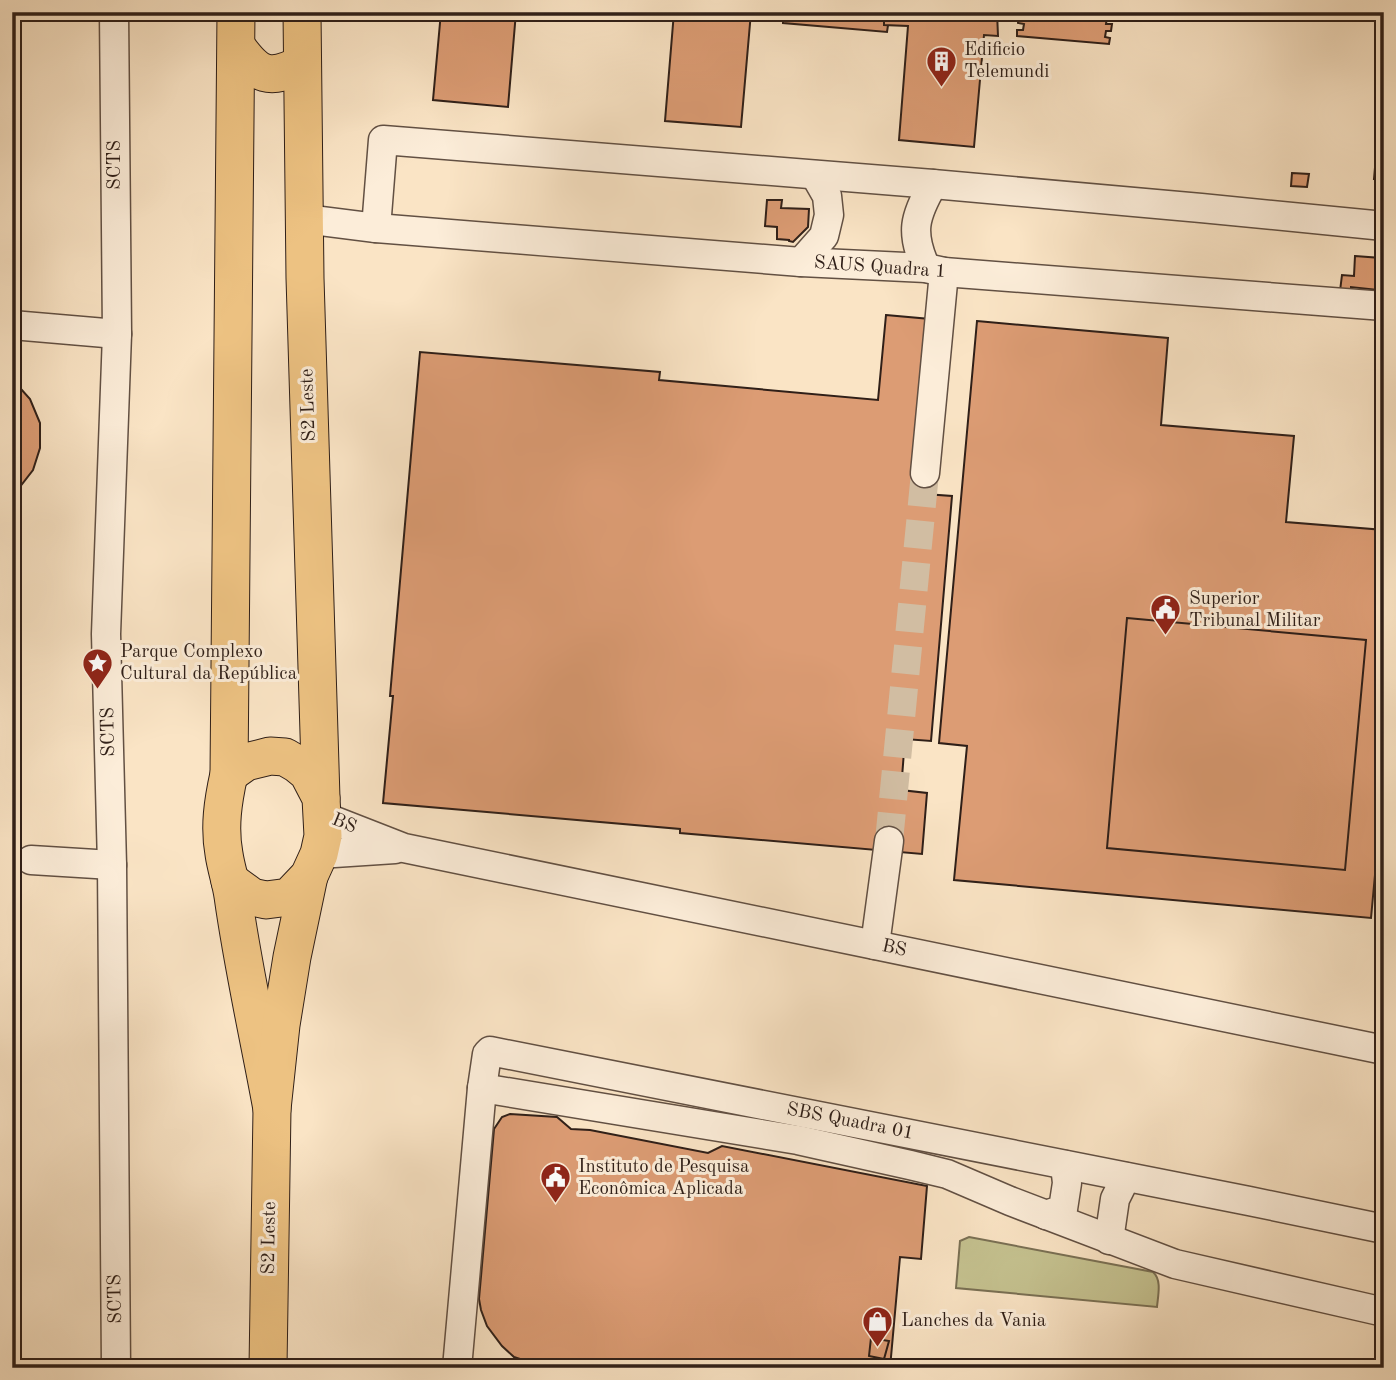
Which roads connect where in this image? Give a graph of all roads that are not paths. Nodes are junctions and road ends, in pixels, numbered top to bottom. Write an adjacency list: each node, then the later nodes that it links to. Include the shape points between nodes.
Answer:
1 (114, 12): 14 (street, SCTS)
2 (302, 12): 4 (main road, S2 Leste)
3 (236, 29): 4 (main road, via 249,64 265,74 286,73); 16 (main road)
4 (302, 64): 7 (main road, S2 Leste)
5 (815, 175): 6 (street); 9 (street, via 383,140); 10 (street, via 827,196 829,215 824,236)
6 (933, 184): 8 (street); 11 (street, via 915,227 918,250)
7 (305, 219): 9 (street, SAUS Quadra 1); 17 (main road, S2 Leste)
8 (1381, 227)
9 (376, 228): 10 (street, SAUS Quadra 1)
10 (801, 262): 11 (street, SAUS Quadra 1)
11 (935, 270): 12 (street, SAUS Quadra 1); 15 (street)
12 (1381, 304)
13 (12, 325): 14 (street)
14 (117, 334): 21 (street, SCTS, via 106,634)
15 (925, 473)
16 (229, 774): 17 (main road, via 246,762 285,757 308,773); 23 (main road, via 221,825)
17 (322, 807): 19 (street, BS); 22 (main road, via 323,836)
18 (889, 841): 24 (street)
19 (404, 848): 22 (street, BS); 24 (street, BS)
20 (31, 860): 21 (street)
21 (112, 865): 34 (street, SCTS)
22 (314, 865): 23 (main road, via 289,897 252,897); 27 (main road, S2 Leste, via 292,957)
23 (230, 881): 27 (main road, S2 Leste)
24 (875, 945): 25 (street, BS)
25 (1384, 1050)
26 (482, 1088): 28 (street, SBS Quadra 01, via 487,1054 494,1051); 30 (street, SBS Quadra 01, via 798,1140 897,1162 947,1174); 36 (street, SBS Quadra 01)
27 (272, 1108): 35 (main road, S2 Leste)
28 (1065, 1165): 29 (street, SBS Quadra 01); 30 (street, via 1063,1209)
29 (1126, 1177): 31 (street, SBS Quadra 01); 32 (street, via 1115,1199)
30 (1046, 1215): 32 (street, SBS Quadra 01)
31 (1384, 1229)
32 (1108, 1240): 33 (street, SBS Quadra 01, via 1175,1264)
33 (1384, 1312)
34 (116, 1368)
35 (268, 1368)
36 (457, 1368)

